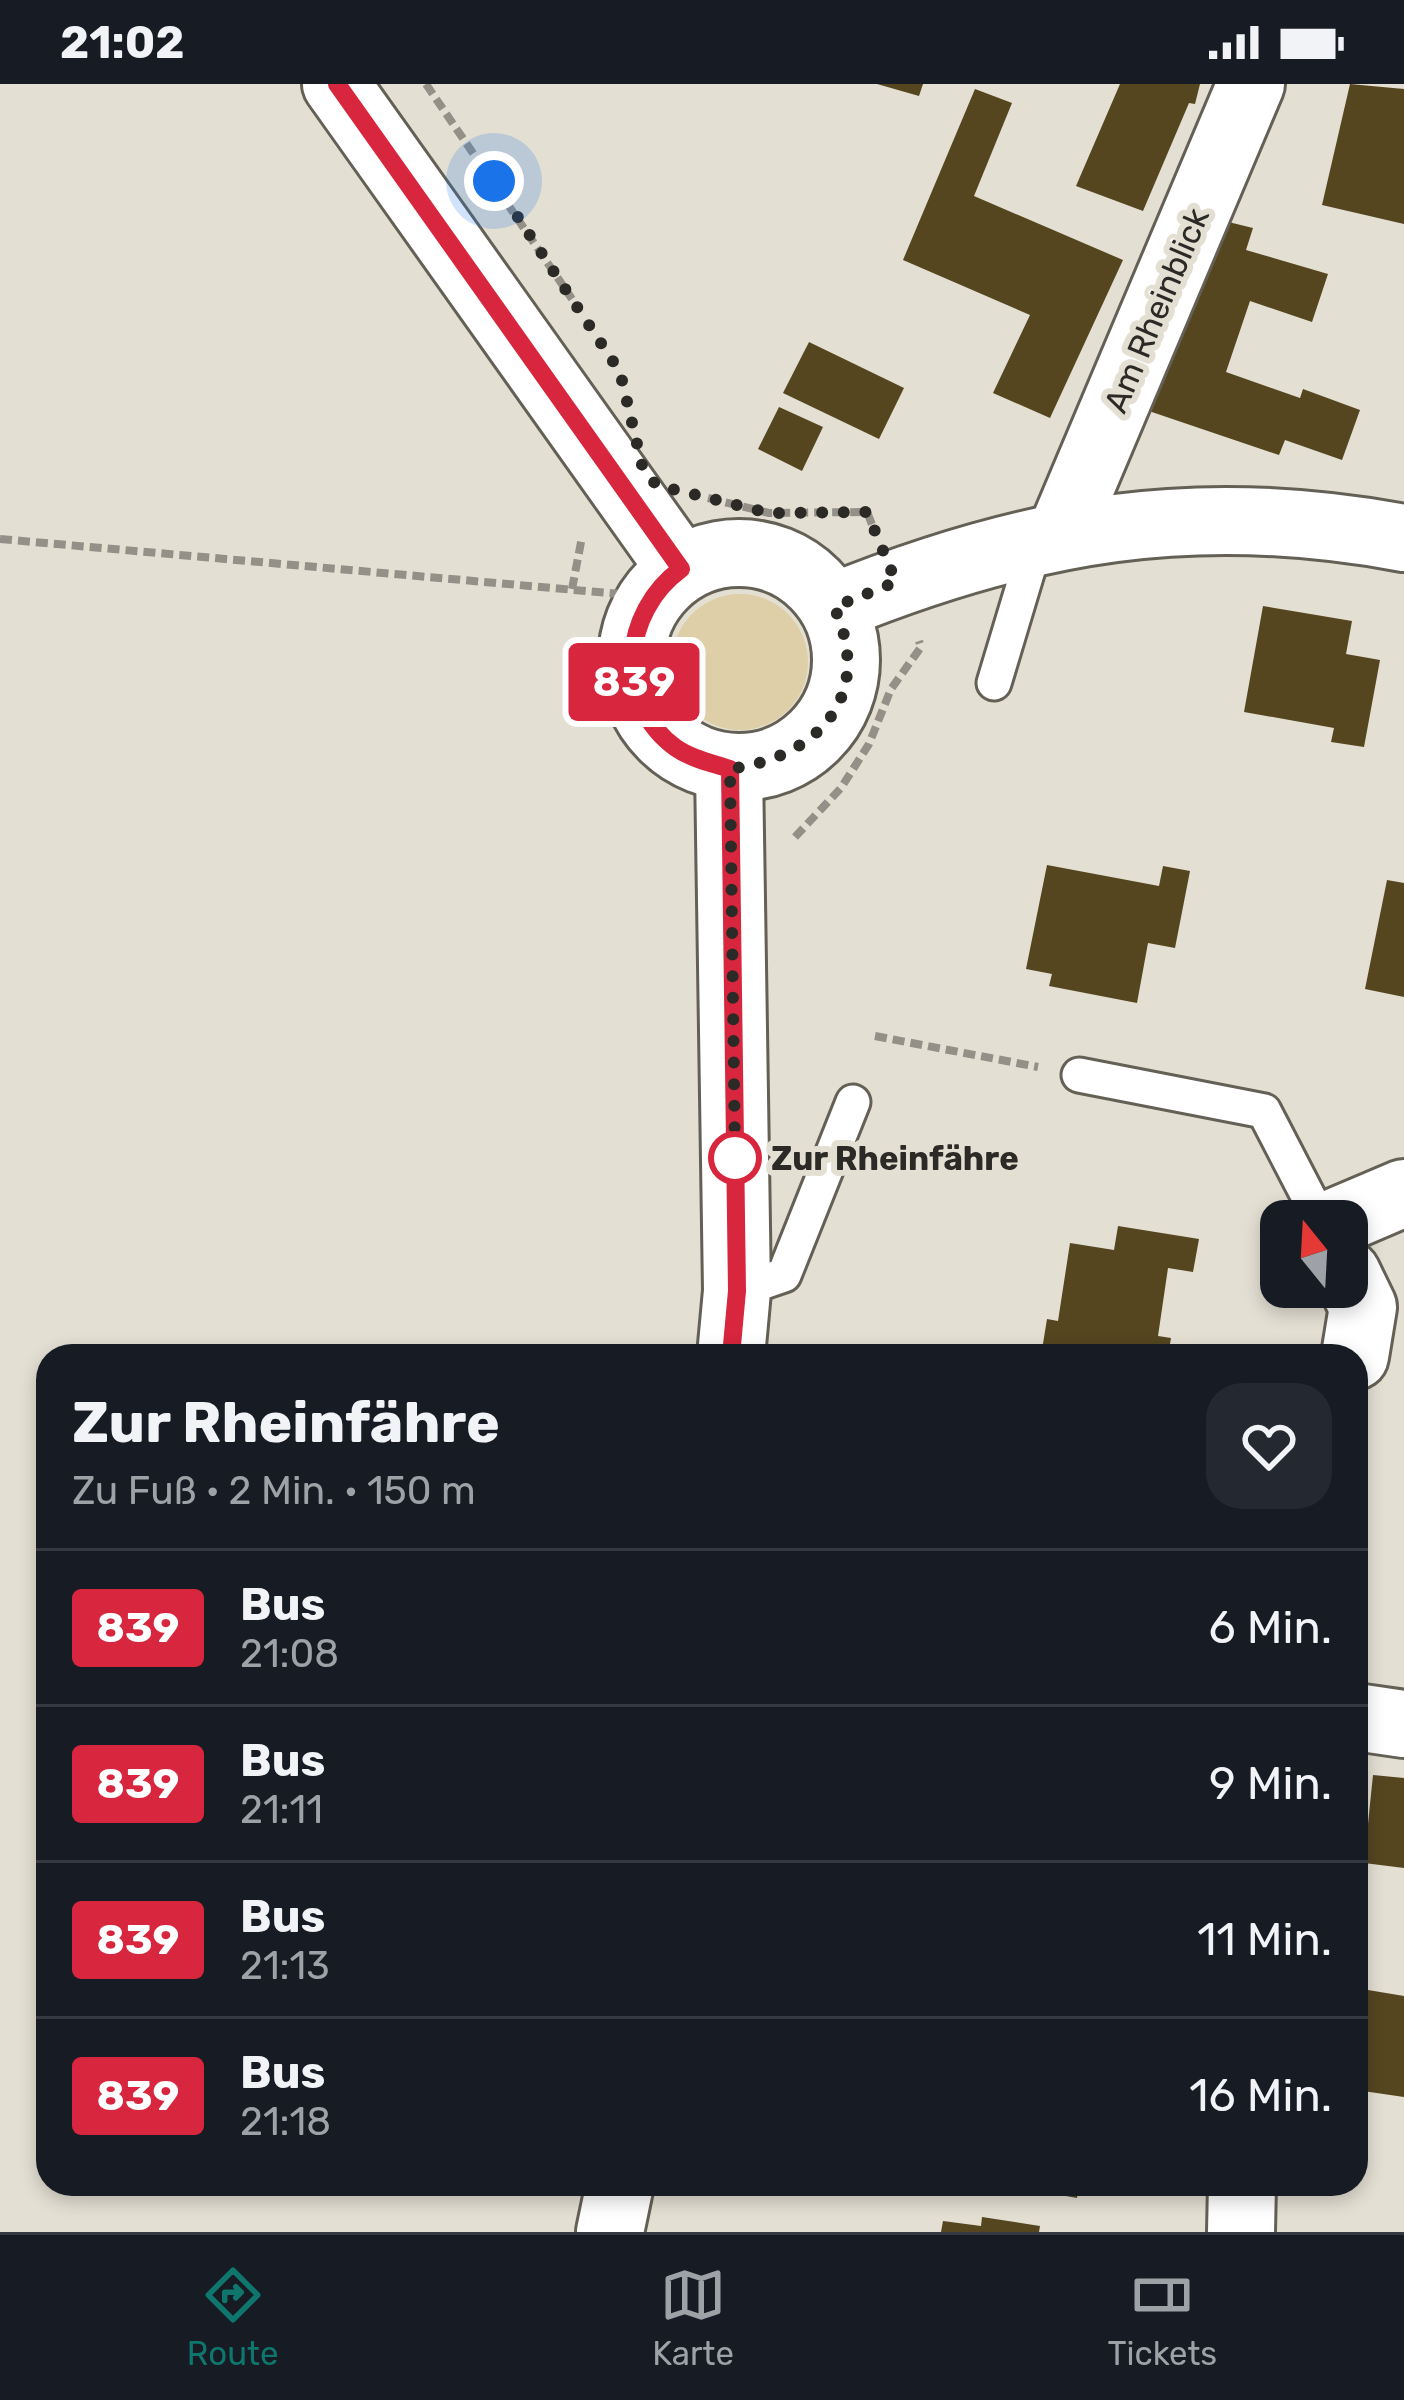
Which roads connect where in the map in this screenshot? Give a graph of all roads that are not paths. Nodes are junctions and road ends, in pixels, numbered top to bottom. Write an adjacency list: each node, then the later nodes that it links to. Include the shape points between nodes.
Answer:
1 (336, 84): 5 (street)
2 (1251, 84): 3 (street, Am Rheinblick)
3 (1048, 538): 4 (street, via 1205,517); 6 (street, via 951,561); 7 (lane)
4 (1404, 538)
5 (666, 583): 6 (street, via 724,553 753,553 791,565); 8 (street, via 634,632 638,698 677,748)
6 (834, 607): 8 (street, via 847,671 833,712 791,755)
7 (994, 683)
8 (730, 769): 14 (street)
9 (1078, 1075): 12 (lane, via 1264,1111)
10 (853, 1102): 14 (lane, via 784,1275)
11 (1404, 1193): 13 (street)
12 (1311, 1200)
13 (1368, 1208)
14 (737, 1291): 16 (street)
15 (1363, 1308): 17 (street)
16 (732, 1344)
17 (1356, 1344)
18 (1368, 1719): 19 (street)
19 (1404, 1724)
20 (618, 2196): 22 (street)
21 (1242, 2196): 23 (street)
22 (610, 2232)
23 (1241, 2232)

